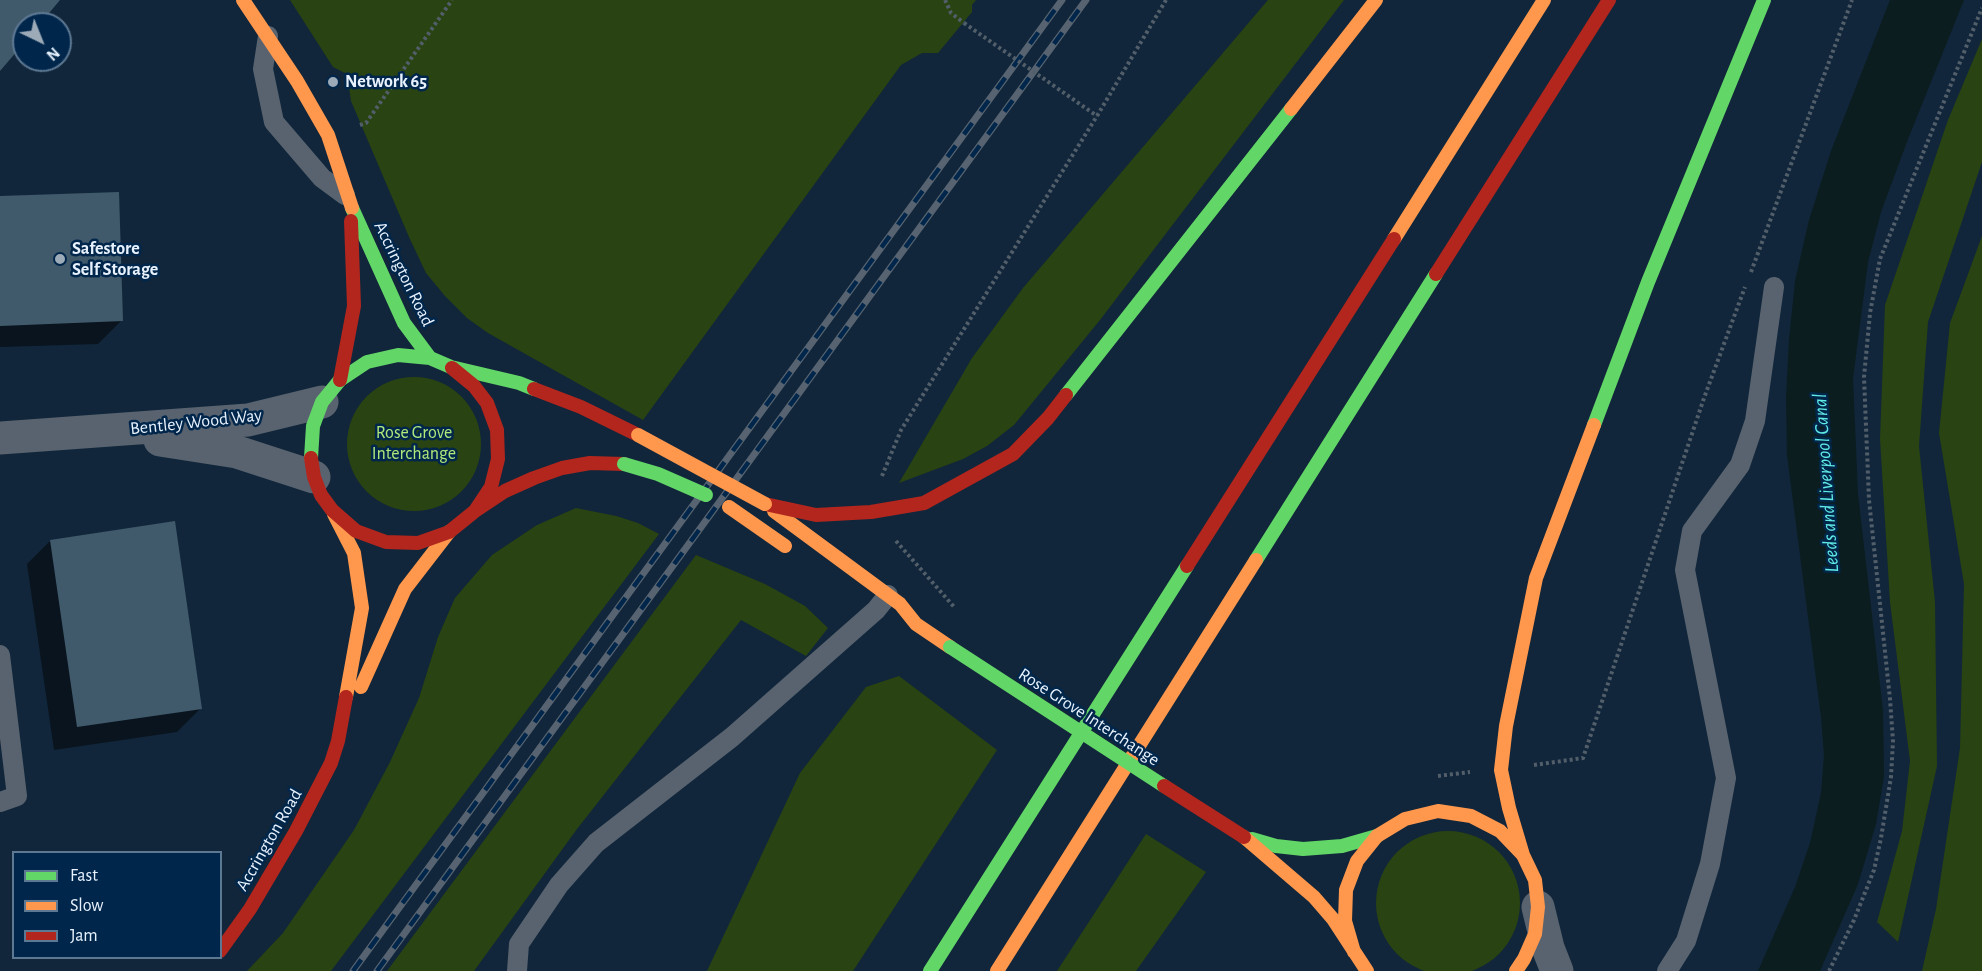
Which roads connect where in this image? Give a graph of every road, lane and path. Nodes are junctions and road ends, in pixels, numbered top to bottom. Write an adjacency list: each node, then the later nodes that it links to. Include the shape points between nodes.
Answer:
1 (243, 0): 11 (main road, Accrington Road)
2 (452, 0): 13 (path, via 366,123)
3 (945, 0): 12 (path, bridge, via 951,13 964,23)
4 (1166, 0): 12 (path)
5 (1376, 0): 26 (main road, via 1048,418 1013,454 924,503)
6 (1544, 0): 43 (main road)
7 (1609, 0): 44 (main road)
8 (1764, 0): 38 (main road, via 1648,282 1536,578 1506,726 1502,770)
9 (1852, 0): 34 (path, via 1704,398 1583,758)
10 (1982, 8): 49 (path, via 1880,259 1870,313 1864,377 1869,500 1890,699 1892,777 1874,870)
11 (268, 36): 13 (main road, Accrington Road); 14 (lane, via 263,69 274,122 322,178)
12 (1097, 116): 22 (path, via 901,430 882,477)
13 (328, 135): 14 (main road, Accrington Road)
14 (349, 200): 16 (main road, Accrington Road, via 404,323); 18 (main road, Accrington Road, via 354,306)
15 (1774, 287): 48 (lane, via 1755,421 1740,465 1692,531 1685,570 1726,777 1710,864 1686,941)
16 (430, 358): 17 (main road, Rose Grove Interchange); 18 (main road, Rose Grove Interchange, via 398,355 367,362)
17 (451, 367): 23 (main road, Rose Grove Interchange, bridge, via 519,383 581,407); 25 (main road, Rose Grove Interchange, via 487,403 497,430 496,468)
18 (331, 391): 19 (street, Bentley Wood Way, via 248,420); 21 (main road, Rose Grove Interchange, via 313,426 310,452)
19 (105, 432): 20 (street, Bentley Wood Way); 21 (street, Bentley Wood Way, via 237,452)
20 (0, 438)
21 (314, 477): 24 (main road, Rose Grove Interchange)
22 (872, 480)
23 (765, 504): 26 (main road, via 816,515); 29 (main road, Rose Grove Interchange)
24 (332, 510): 27 (main road, Rose Grove Interchange, via 356,531 386,542 418,543); 33 (main road, Accrington Road, via 354,553 362,608)
25 (475, 511): 27 (main road, Rose Grove Interchange); 28 (main road, Rose Grove Interchange, bridge, via 505,491 562,468 590,463 624,464 689,486 729,507)
26 (871, 512): 30 (path)
27 (448, 532): 33 (main road, Accrington Road, via 405,589)
28 (798, 555)
29 (882, 609): 31 (main road, Rose Grove Interchange); 31 (main road, Rose Grove Interchange, via 900,604); 42 (lane, via 732,737 596,843 559,885 519,944)
30 (962, 615)
31 (916, 624): 37 (main road, Rose Grove Interchange, bridge)
32 (0, 655): 35 (lane, via 17,796)
33 (338, 741): 40 (main road, Accrington Road, via 296,831)
34 (1525, 766)
35 (0, 802)
36 (1377, 836): 37 (main road, Rose Grove Interchange, via 1342,846 1303,849); 38 (main road, Rose Grove Interchange, via 1405,819 1438,811 1471,816 1500,831); 41 (main road, Rose Grove Interchange, via 1357,861 1346,890 1345,921)
37 (1244, 837): 41 (main road, Rose Grove Interchange, via 1314,897)
38 (1523, 855): 39 (main road, Rose Grove Interchange, via 1534,880)
39 (1538, 907): 46 (main road, Rose Grove Interchange, via 1535,934); 47 (street)
40 (222, 948)
41 (1354, 952): 45 (main road, Rose Grove Interchange)
42 (517, 971)
43 (930, 971)
44 (997, 971)
45 (1366, 971)
46 (1516, 971)
47 (1557, 971)
48 (1667, 971)
49 (1829, 971)

